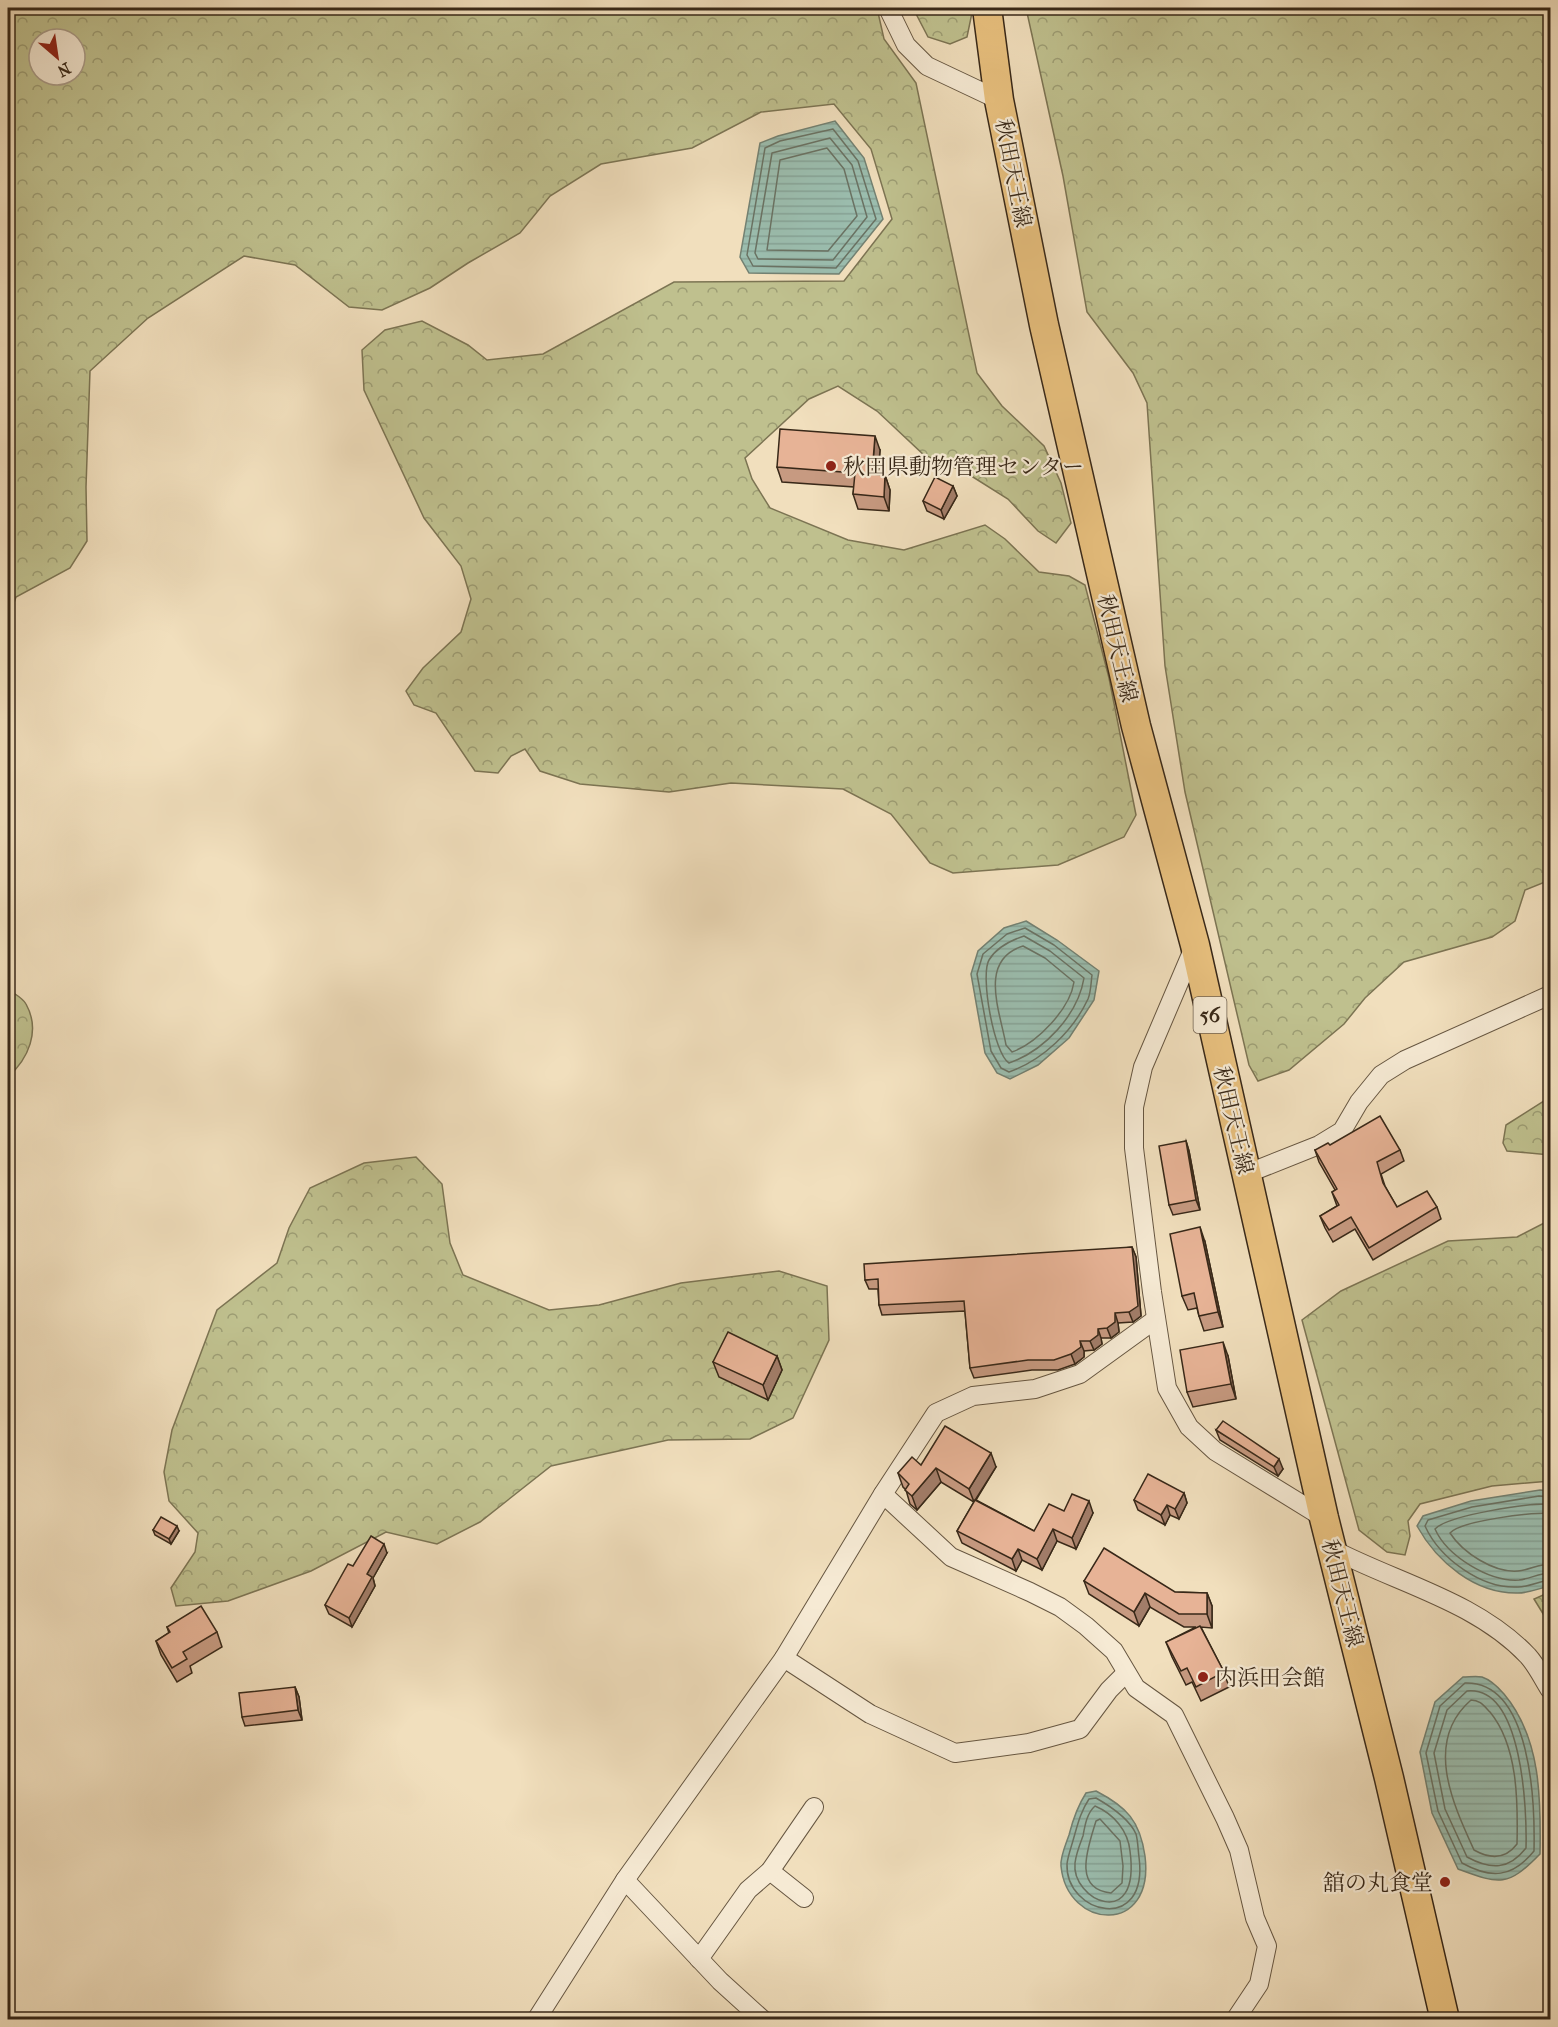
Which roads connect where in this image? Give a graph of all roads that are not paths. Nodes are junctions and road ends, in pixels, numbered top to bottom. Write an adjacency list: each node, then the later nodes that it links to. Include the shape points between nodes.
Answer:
1 (888, 8): 3 (street, via 906,45 927,66)
2 (987, 8): 3 (main road, 秋田天王線 / 56)
3 (999, 100): 4 (main road, 秋田天王線 / 56, via 1044,325 1131,703)
4 (1194, 945): 6 (main road, 秋田天王線 / 56); 7 (street, via 1143,1067 1134,1107 1134,1148)
5 (1551, 995): 6 (street, via 1405,1060 1381,1075 1359,1101 1342,1131 1319,1145)
6 (1246, 1174): 9 (main road, 秋田天王線 / 56)
7 (1156, 1319): 8 (street, via 1080,1374 1035,1389 973,1396 936,1413); 9 (street, via 1167,1388 1189,1427 1215,1451)
8 (883, 1494): 11 (street); 12 (street, via 951,1557 1050,1602 1086,1626 1114,1651)
9 (1324, 1518): 10 (main road, 秋田天王線 / 56)
10 (1332, 1549): 13 (street, via 1476,1614 1528,1657); 22 (main road, 秋田天王線 / 56)
11 (784, 1658): 12 (street, via 870,1714 955,1753 1029,1743 1080,1729); 16 (street)
12 (1126, 1673): 21 (street, via 1136,1688 1174,1715 1239,1850 1247,1891 1267,1946 1259,1984)
13 (1551, 1690)
14 (814, 1807): 15 (street)
15 (770, 1871): 17 (street); 18 (street, via 748,1890)
16 (625, 1880): 18 (street); 19 (street)
17 (804, 1898)
18 (699, 1959): 20 (street)
19 (536, 2019)
20 (763, 2019)
21 (1235, 2019)
22 (1445, 2019)

